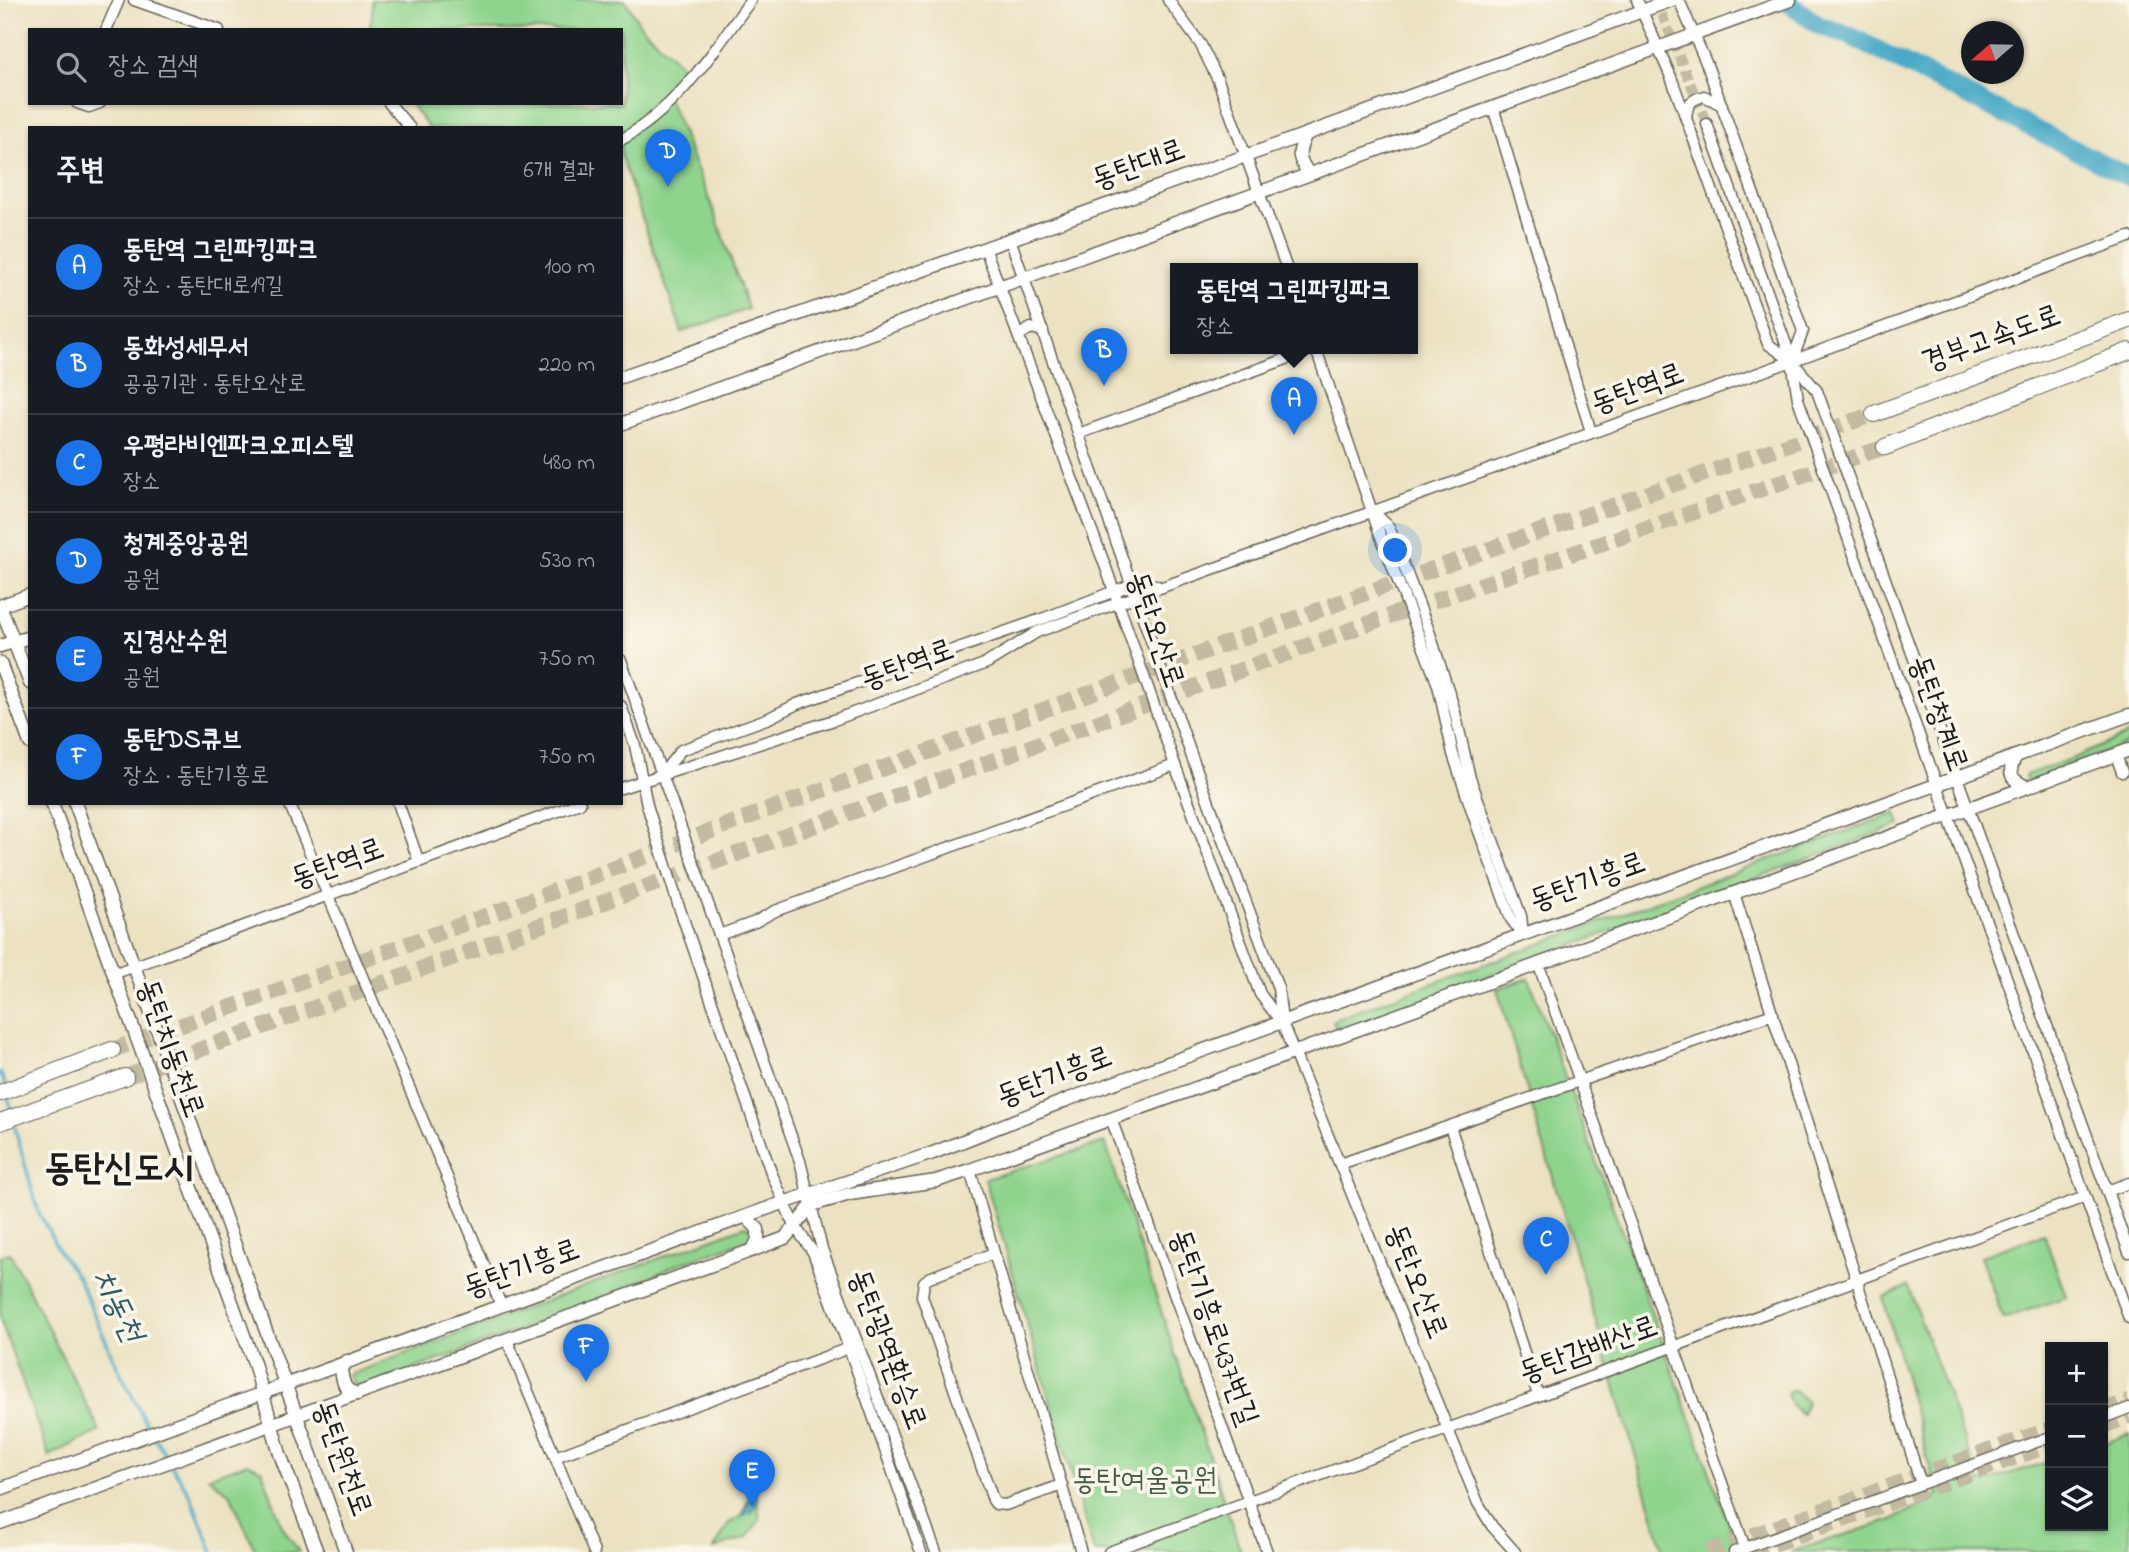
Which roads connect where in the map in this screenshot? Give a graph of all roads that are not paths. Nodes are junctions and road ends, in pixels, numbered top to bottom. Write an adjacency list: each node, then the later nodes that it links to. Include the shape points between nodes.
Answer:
1 (119, 0): 9 (street)
2 (134, 0): 10 (street)
3 (751, 0): 20 (street, via 684,90)
4 (1168, 0): 21 (street, via 1201,45)
5 (1672, 0): 8 (main road, 동탄대로)
6 (1679, 0): 11 (street)
7 (1790, 0): 11 (main road)
8 (1639, 6): 12 (street); 19 (main road, 동탄대로)
9 (107, 28)
10 (213, 28)
11 (1694, 34): 12 (main road); 14 (street)
12 (1658, 48): 15 (main road); 16 (street)
13 (391, 105): 18 (street)
14 (1721, 105): 16 (street, via 1704,96 1693,100 1686,107); 36 (street, via 1803,331)
15 (1493, 107): 22 (main road); 40 (street)
16 (1686, 121): 36 (street, via 1768,344)
17 (1707, 124): 36 (street, 동탄청계로)
18 (408, 126)
19 (1306, 134): 21 (main road, 동탄대로); 22 (main road, via 1298,159)
20 (623, 139)
21 (1246, 156): 23 (street); 25 (main road, 동탄대로)
22 (1309, 174): 23 (main road)
23 (1259, 192): 27 (street); 28 (main road)
24 (2129, 237): 36 (street, 동탄역로)
25 (1010, 239): 26 (main road, 동탄대로); 28 (street, 동탄오산로)
26 (985, 248): 29 (street, 동탄오산로); 37 (main road, 동탄대로)
27 (1285, 263)
28 (1023, 278): 29 (main road); 31 (street, 동탄오산로)
29 (999, 287): 32 (street, 동탄오산로); 39 (main road)
30 (2129, 320): 38 (highway, 경부고속도로)
31 (1043, 331): 32 (street, via 1031,328); 41 (street, 동탄오산로)
32 (1019, 338): 46 (street, 동탄오산로)
33 (2129, 351): 42 (highway, 경부고속도로)
34 (1301, 354): 41 (street)
35 (1317, 354): 43 (street)
36 (1792, 361): 40 (street, 동탄역로); 66 (street, via 1817,391); 68 (street, 동탄청계로, via 1798,399)
37 (623, 376)
38 (1874, 414)
39 (623, 423)
40 (1591, 432): 43 (street, 동탄역로)
41 (1078, 434): 44 (street, 동탄오산로)
42 (1885, 447)
43 (1373, 510): 44 (street, 동탄역로, via 1162,586); 82 (street, via 1388,527 1429,631 1470,778 1521,916)
44 (1135, 590): 46 (street, 동탄역로); 87 (street, 동탄오산로, via 1278,988)
45 (28, 596): 47 (main road)
46 (1116, 596): 57 (street, 동탄역로, via 809,699); 59 (street, 동탄역로, via 1037,632 987,663); 63 (street, 동탄오산로)
47 (0, 606): 49 (main road)
48 (28, 638): 49 (main road)
49 (14, 642): 50 (main road); 53 (main road)
50 (0, 646)
51 (0, 663): 58 (main road)
52 (623, 666): 54 (street)
53 (28, 678)
54 (638, 709): 55 (street); 65 (street)
55 (624, 711): 67 (street)
56 (2129, 715): 62 (main road, 동탄기흥로)
57 (736, 730): 59 (street); 65 (street, 동탄역로, via 681,750)
58 (28, 738)
59 (743, 748): 65 (street, 동탄역로)
60 (2129, 750): 61 (main road, 동탄기흥로)
61 (2116, 755): 64 (street); 70 (main road, 동탄기흥로)
62 (2016, 756): 66 (main road, 동탄기흥로); 70 (main road, via 2011,775)
63 (1175, 765): 81 (street); 87 (street, 동탄오산로, via 1260,994)
64 (2122, 772)
65 (662, 774): 67 (street, 동탄역로); 81 (street)
66 (1957, 777): 68 (main road, 동탄기흥로); 76 (street)
67 (642, 781): 69 (street, 동탄역로); 102 (street, 동탄광역환승로, via 678,904)
68 (1937, 785): 77 (street, 동탄청계로); 82 (main road, 동탄기흥로)
69 (623, 787)
70 (2027, 787): 76 (main road, 동탄기흥로)
71 (53, 805): 85 (main road, 동탄치동천로)
72 (76, 805): 84 (main road, 동탄치동천로)
73 (290, 805): 80 (street)
74 (399, 805): 78 (street)
75 (575, 805): 78 (street, 동탄역로)
76 (1968, 808): 77 (main road, 동탄기흥로); 99 (street)
77 (1948, 816): 79 (main road, 동탄기흥로); 100 (street, 동탄청계로)
78 (419, 862): 80 (street, 동탄역로)
79 (1734, 893): 83 (main road, 동탄기흥로); 86 (street)
80 (328, 895): 84 (street, 동탄역로); 109 (street)
81 (719, 935): 101 (street, 동탄광역환승로)
82 (1523, 935): 87 (main road, 동탄기흥로)
83 (1538, 963): 89 (main road, 동탄기흥로); 91 (street)
84 (135, 966): 85 (street, 동탄역로); 115 (main road, 동탄치동천로)
85 (113, 974): 116 (main road, 동탄치동천로)
86 (1773, 1014): 91 (street); 108 (street)
87 (1282, 1023): 89 (street, 동탄오산로); 101 (main road, 동탄기흥로, via 1069,1099)
88 (112, 1050): 92 (highway)
89 (1294, 1054): 93 (main road, 동탄기흥로); 96 (street, 동탄오산로)
90 (125, 1077): 94 (highway)
91 (1579, 1082): 95 (street); 112 (street)
92 (0, 1093)
93 (1112, 1121): 97 (main road, 동탄기흥로); 129 (street, 동탄기흥로437번길)
94 (0, 1122)
95 (1450, 1126): 96 (street); 118 (street)
96 (1340, 1164): 123 (street, 동탄오산로)
97 (970, 1170): 101 (main road, 동탄기흥로, via 936,1181); 107 (street)
98 (2129, 1182): 99 (street)
99 (2107, 1191): 106 (street)
100 (2085, 1197): 108 (street, 동탄감배산로); 110 (street, 동탄청계로)
101 (811, 1200): 102 (main road, 동탄기흥로); 104 (main road, 동탄기흥로); 136 (street, 동탄광역환승로, via 822,1249)
102 (784, 1203): 103 (main road, 동탄기흥로); 104 (street, 동탄광역환승로)
103 (746, 1217): 105 (main road, via 758,1229); 109 (main road, 동탄기흥로)
104 (794, 1225): 105 (main road, 동탄기흥로, via 785,1238); 113 (street, 동탄광역환승로, via 813,1252)
105 (754, 1250): 111 (main road, 동탄기흥로)
106 (2129, 1252)
107 (995, 1253): 127 (street); 127 (street, via 929,1278 922,1296 993,1500 1005,1506)
108 (1856, 1280): 112 (street, 동탄감배산로); 126 (street)
109 (500, 1305): 114 (main road, 동탄기흥로)
110 (2129, 1318)
111 (507, 1340): 117 (main road, 동탄기흥로); 125 (street)
112 (1674, 1346): 118 (street, 동탄감배산로); 131 (street)
113 (849, 1348): 125 (street); 135 (street, 동탄광역환승로)
114 (347, 1361): 115 (main road, 동탄기흥로); 117 (main road, via 341,1370 345,1388)
115 (286, 1384): 116 (main road, 동탄기흥로); 120 (main road, 동탄원천로)
116 (263, 1393): 122 (main road, 동탄원천로); 128 (main road, 동탄기흥로)
117 (358, 1394): 120 (main road, 동탄기흥로)
118 (1538, 1395): 123 (street, 동탄감배산로)
119 (2129, 1408): 121 (street)
120 (297, 1416): 122 (main road, 동탄기흥로); 133 (main road, 동탄원천로)
121 (2108, 1416)
122 (272, 1425): 130 (main road, 동탄기흥로); 132 (main road, 동탄원천로)
123 (1448, 1428): 129 (street, 동탄감배산로); 140 (street, 동탄오산로, via 1478,1503)
124 (2045, 1439): 126 (street)
125 (555, 1457): 134 (street)
126 (1921, 1484): 131 (street)
127 (1062, 1485): 137 (street)
128 (0, 1489)
129 (1248, 1502): 138 (street, 동탄감배산로); 139 (street, 동탄기흥로437번길)
130 (0, 1523)
131 (1739, 1550)
132 (317, 1552)
133 (346, 1552)
134 (594, 1552)
135 (920, 1552)
136 (936, 1552)
137 (1081, 1552)
138 (1109, 1552)
139 (1267, 1552)
140 (1514, 1552)

